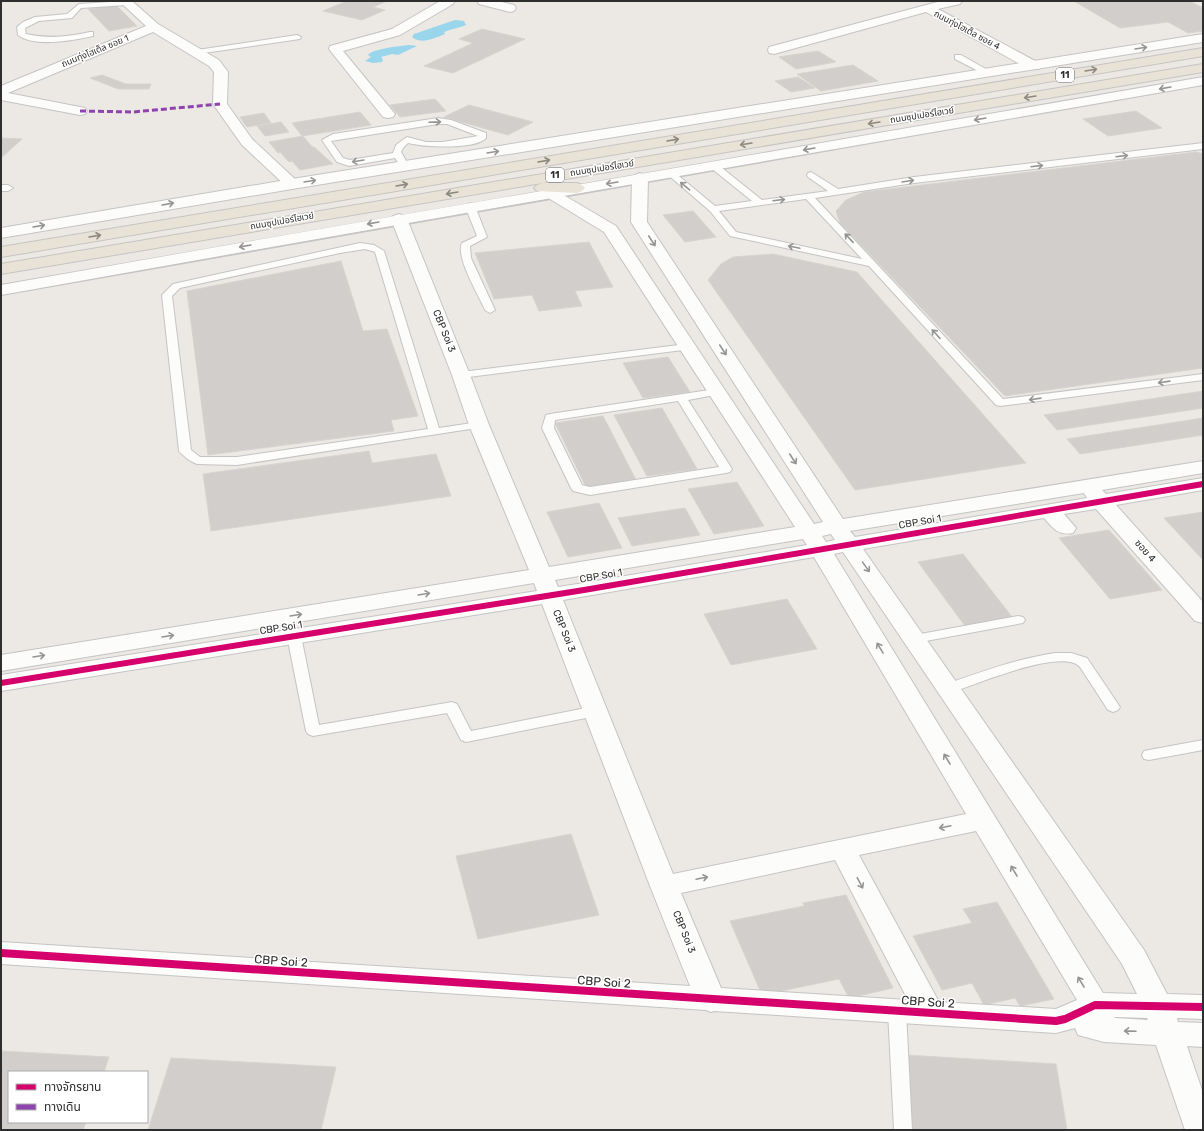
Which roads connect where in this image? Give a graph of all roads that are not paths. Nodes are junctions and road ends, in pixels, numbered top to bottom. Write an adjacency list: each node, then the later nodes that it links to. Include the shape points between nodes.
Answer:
1 (449, 1): 27 (street, via 396,32 335,49)
2 (483, 1): 6 (street)
3 (914, 1): 7 (street)
4 (956, 1): 7 (street, ถนนทุ่งโฮเต็ล ซอย 4)
5 (126, 2): 8 (street); 9 (lane, via 79,6 69,16 29,21 21,27 22,35 36,39 71,40)
6 (510, 8)
7 (927, 8): 12 (street); 16 (street, ถนนทุ่งโฮเต็ล ซอย 4)
8 (154, 27): 13 (street); 22 (street, ถนนทุ่งโฮเต็ล ซอย 1)
9 (90, 34)
10 (297, 38): 13 (lane)
11 (1203, 38): 16 (street, one-way to 11)
12 (774, 50)
13 (197, 52): 38 (street, via 214,63 221,72 220,104 247,142)
14 (1203, 52): 24 (highway, ถนนซุปเปอร์ไฮเวย์ / 11, one-way to 14)
15 (958, 57): 19 (lane)
16 (1034, 66): 18 (street)
17 (1203, 68): 21 (highway, ถนนซุปเปอร์ไฮเวย์ / 11)
18 (1007, 70): 19 (street); 24 (highway)
19 (989, 73): 32 (street, one-way to 19)
20 (1203, 81): 25 (street, one-way to 25)
21 (1110, 84): 25 (highway); 39 (highway, ถนนซุปเปอร์ไฮเวย์ / 11, one-way to 39)
22 (1, 91)
23 (1, 96): 26 (street)
24 (928, 97): 51 (highway, ถนนซุปเปอร์ไฮเวย์ / 11, one-way to 24)
25 (1032, 110): 34 (street, one-way to 34)
26 (80, 111)
27 (388, 114): 28 (lane)
28 (397, 127): 29 (lane); 30 (lane, one-way to 30, via 438,121 448,122 483,135 478,140); 33 (lane, one-way to 28, via 348,163 340,160 326,140)
29 (407, 140): 30 (lane); 33 (lane, via 399,145 396,151)
30 (448, 146): 32 (lane)
31 (1203, 146): 41 (lane, one-way to 31, via 914,180)
32 (463, 157): 33 (street)
33 (401, 161): 38 (street, one-way to 33)
34 (714, 166): 35 (street); 44 (lane)
35 (671, 174): 37 (street); 46 (lane, one-way to 35)
36 (811, 175): 41 (lane)
37 (640, 178): 40 (street, one-way to 40); 48 (street)
38 (292, 184): 50 (street, one-way to 38)
39 (482, 187): 40 (highway); 53 (highway, ถนนซุปเปอร์ไฮเวย์ / 11, one-way to 53)
40 (577, 188): 42 (street)
41 (836, 192): 43 (lane)
42 (550, 193): 45 (street); 49 (street)
43 (808, 196): 44 (lane, one-way to 43); 52 (lane, one-way to 43)
44 (759, 202): 46 (lane)
45 (470, 206): 47 (street); 55 (lane, via 482,237 465,246 466,258)
46 (713, 209): 52 (lane, one-way to 46, via 733,234)
47 (399, 218): 54 (street, one-way to 54); 57 (street, CBP Soi 3)
48 (639, 222): 49 (street); 68 (street, one-way to 68)
49 (610, 229): 56 (street)
50 (1, 232)
51 (1, 252)
52 (873, 264): 58 (lane, one-way to 52, via 1000,403)
53 (1, 269)
54 (1, 290)
55 (490, 310)
56 (687, 347): 57 (lane); 59 (street)
57 (462, 375): 61 (street, CBP Soi 3)
58 (1203, 376)
59 (716, 392): 60 (lane); 70 (street)
60 (681, 397): 60 (lane, via 550,416 548,428 577,488 590,491 726,469)
61 (478, 425): 62 (lane); 72 (street, CBP Soi 3)
62 (434, 431): 62 (lane, via 237,461 197,460 185,451 167,294 177,286 340,250 363,246 375,247 379,251)
63 (1203, 467): 65 (street, CBP Soi 1)
64 (1203, 484): 66 (street, CBP Soi 1)
65 (1087, 486): 66 (street, ซอย 4); 68 (street, CBP Soi 1)
66 (1102, 502): 67 (street, CBP Soi 1); 74 (street, ซอย 4)
67 (1048, 511): 69 (street); 71 (street, CBP Soi 1)
68 (837, 526): 70 (street, CBP Soi 1); 71 (street)
69 (1064, 528)
70 (814, 540): 71 (street, CBP Soi 1); 72 (street, CBP Soi 1); 73 (street, CBP Soi 1); 84 (street, one-way to 70)
71 (850, 544): 77 (street, one-way to 77)
72 (541, 575): 73 (street, CBP Soi 3); 78 (street, CBP Soi 1, one-way to 72)
73 (550, 595): 76 (street, CBP Soi 1); 81 (street, CBP Soi 3)
74 (1203, 616)
75 (1018, 620): 77 (lane)
76 (294, 636): 78 (street, CBP Soi 1); 81 (lane, via 313,731 452,707 466,737)
77 (915, 639): 79 (street)
78 (6, 672)
79 (949, 688): 80 (lane, via 1017,664 1070,657 1083,662); 93 (street, via 1134,958)
80 (1113, 707)
81 (596, 711): 86 (street, CBP Soi 3)
82 (1203, 745): 83 (lane)
83 (1149, 755)
84 (983, 820): 85 (street, one-way to 85); 92 (street, one-way to 84)
85 (842, 849): 86 (street, one-way to 85); 91 (street, one-way to 91)
86 (664, 886): 88 (street, CBP Soi 3)
87 (1, 953): 88 (street, CBP Soi 2)
88 (711, 1000): 90 (street, CBP Soi 2)
89 (1203, 1007): 93 (street, CBP Soi 2)
90 (897, 1011): 91 (street, CBP Soi 2); 96 (lane)
91 (930, 1013): 92 (street, CBP Soi 2, via 1056,1021)
92 (1099, 1017): 93 (street, CBP Soi 2)
93 (1163, 1019): 94 (street, CBP Soi 2); 95 (street)
94 (1203, 1035)
95 (1201, 1123)
96 (902, 1130)

